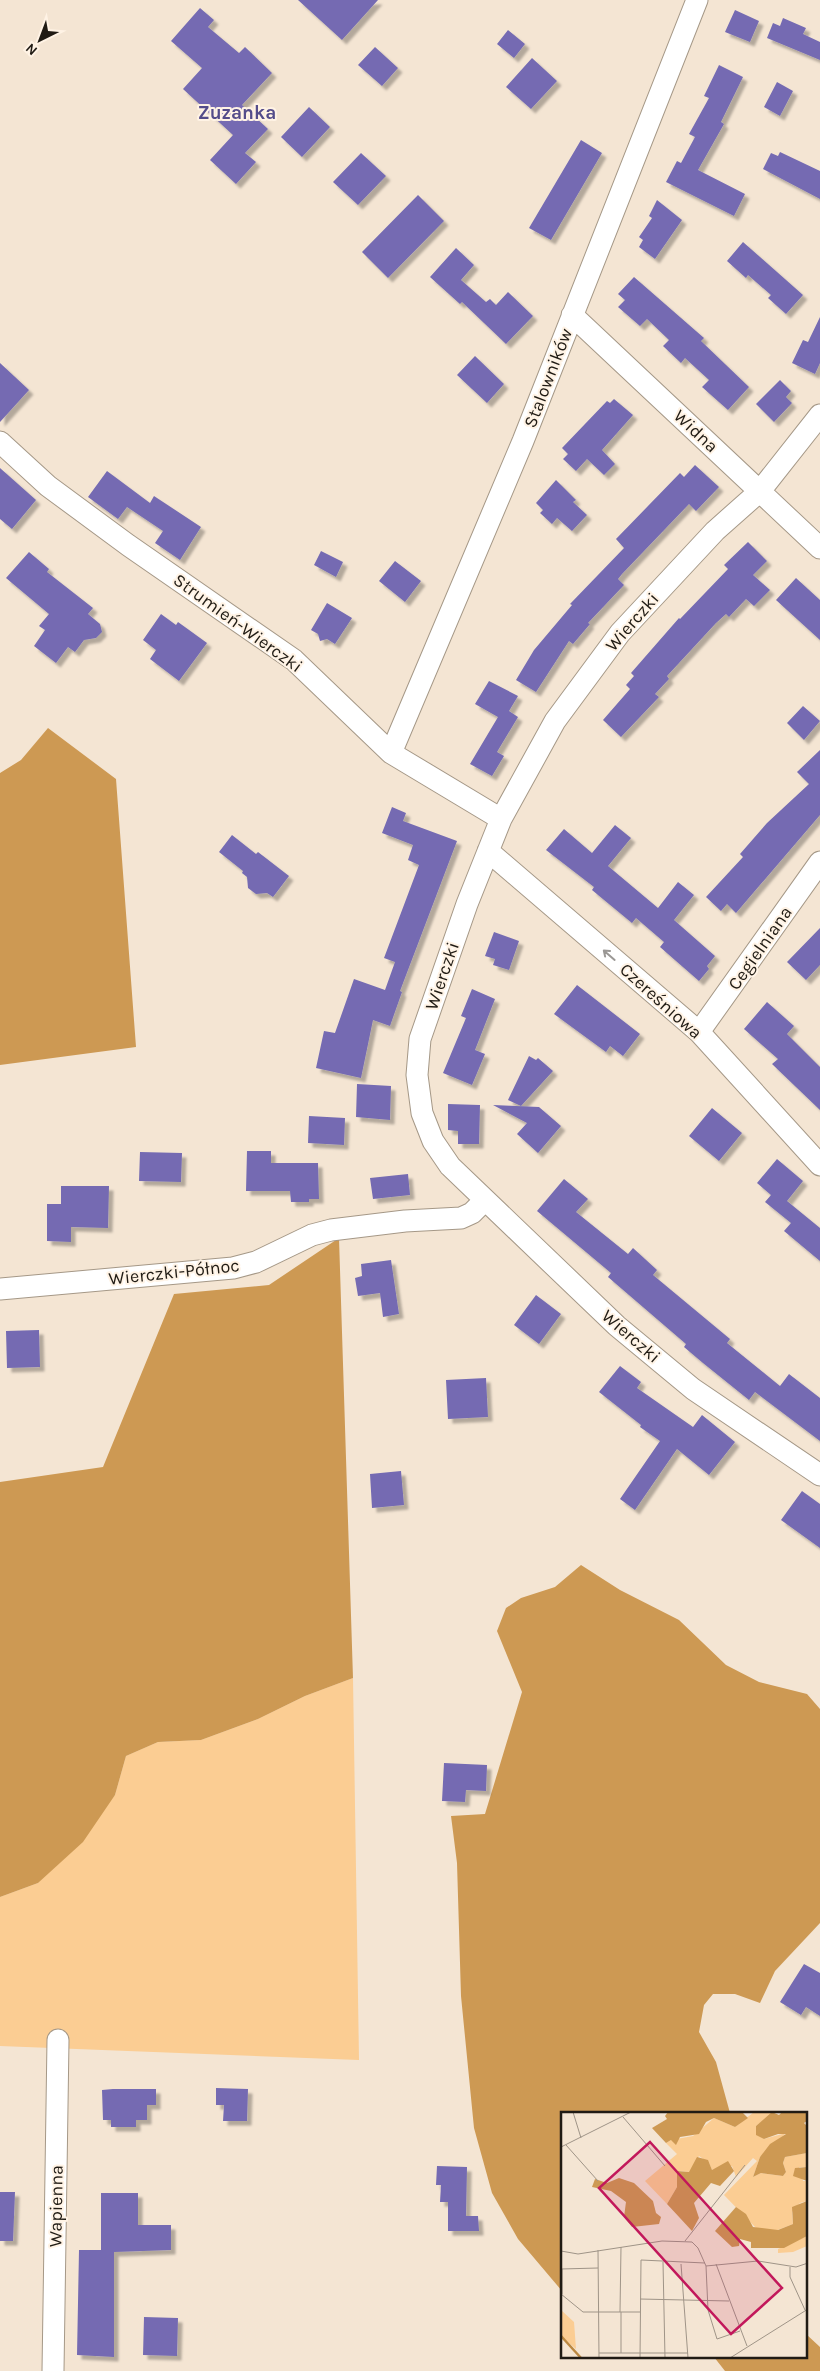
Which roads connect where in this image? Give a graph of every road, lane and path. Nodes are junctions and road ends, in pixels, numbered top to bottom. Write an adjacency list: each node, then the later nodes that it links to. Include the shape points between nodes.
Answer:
1 (696, 0): 2 (street, Stalowników)
2 (572, 315): 5 (street, Widna); 7 (street, Stalowników, via 470,569)
3 (820, 415): 5 (street, Wierczki)
4 (0, 442): 7 (street, Strumień-Wierczki, via 48,486 294,660)
5 (760, 491): 6 (street, Widna); 8 (street, Wierczki, via 715,531 620,633 555,721)
6 (820, 548)
7 (391, 753): 8 (street, Strumień-Wierczki)
8 (501, 819): 9 (street, Wierczki)
9 (488, 851): 11 (street, Czereśniowa, one-way to 9); 13 (street, Wierczki, via 420,1039 417,1075 422,1113 433,1141 450,1166)
10 (820, 862): 11 (street, Cegielniana)
11 (699, 1032): 12 (street, Czereśniowa)
12 (820, 1165)
13 (485, 1200): 14 (street, Wierczki-Północ, via 472,1213 461,1218 405,1221 322,1233 256,1262 233,1268); 15 (street, Wierczki, via 618,1326 693,1389)
14 (0, 1289)
15 (820, 1475)
16 (58, 2040): 17 (street, Wapienna)
17 (53, 2371)

